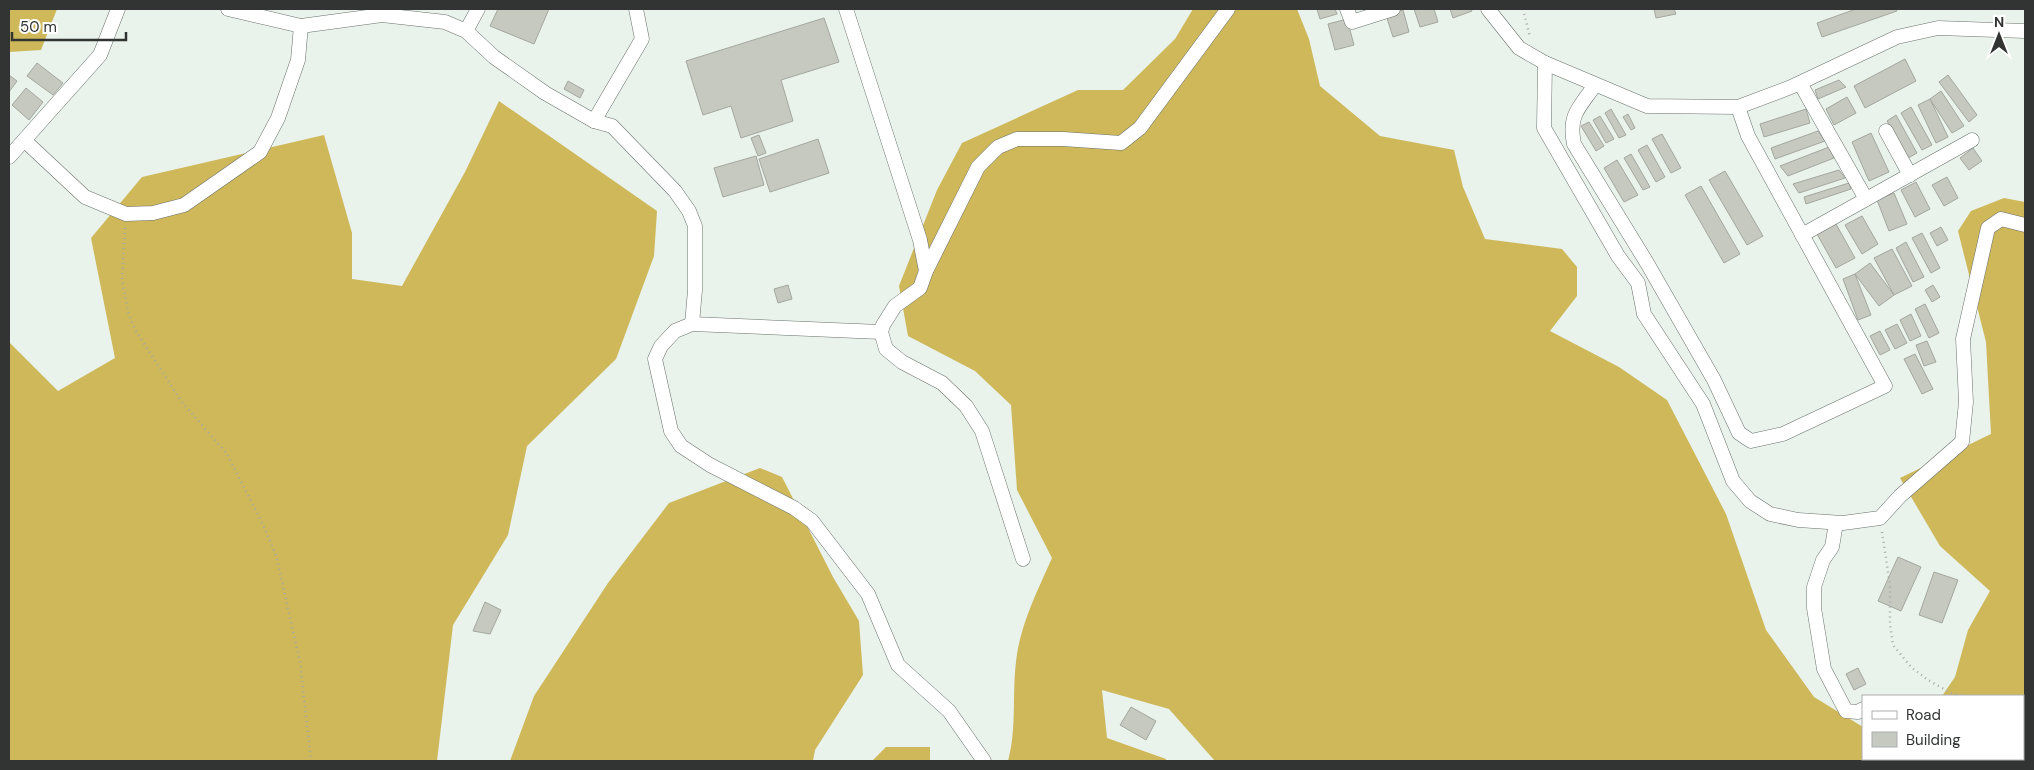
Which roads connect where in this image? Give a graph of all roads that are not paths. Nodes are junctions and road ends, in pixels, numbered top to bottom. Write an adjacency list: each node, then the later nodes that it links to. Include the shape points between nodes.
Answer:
1 (118, 9): 20 (street, via 100,55)
2 (228, 9): 10 (street)
3 (478, 9): 11 (street)
4 (636, 9): 17 (street, via 642,40)
5 (846, 9): 26 (street, via 920,240)
6 (1228, 9): 26 (street, via 1140,128 1120,143 1018,138 998,147 978,167)
7 (1347, 9): 8 (street, via 1352,22)
8 (1393, 9)
9 (1488, 9): 13 (street, via 1519,48)
10 (301, 26): 11 (street, via 382,15 445,22); 20 (street, via 298,60 278,118 260,152 184,205 153,213 126,214 85,197)
11 (466, 31): 17 (street, via 494,57 545,93)
12 (2025, 32): 14 (street, via 1938,28 1897,37)
13 (1540, 60): 15 (street); 29 (street, via 1544,128 1618,256 1638,284 1644,314 1703,404 1733,481 1750,501 1770,514)
14 (1800, 83): 16 (street); 23 (street)
15 (1595, 85): 16 (street, via 1647,106); 25 (street, via 1576,111 1571,128 1574,144 1714,380 1738,433 1752,441 1783,434 1885,386)
16 (1738, 107): 25 (street, via 1748,136)
17 (594, 121): 27 (street, via 612,126 675,191 689,211 695,226)
18 (1886, 131): 22 (street)
19 (1972, 140): 22 (street)
20 (25, 141): 21 (street)
21 (9, 157)
22 (1910, 174): 23 (street)
23 (1866, 199): 25 (street)
24 (2025, 225): 29 (street, via 2001,219 1988,228 1963,340 1966,402 1962,442 1900,496 1880,518)
25 (1802, 235)
26 (926, 271): 28 (street, via 920,288 896,306)
27 (692, 324): 28 (street); 32 (street, via 675,331 655,358 671,431 681,446 710,465 794,508 812,522 868,594 898,665 949,711)
28 (882, 332): 30 (street, via 886,349 902,362 942,383 966,406 982,431)
29 (1836, 523): 31 (street, via 1832,547 1823,560 1814,587 1820,649 1824,669 1846,710)
30 (1023, 559)
31 (1862, 710)
32 (984, 761)

